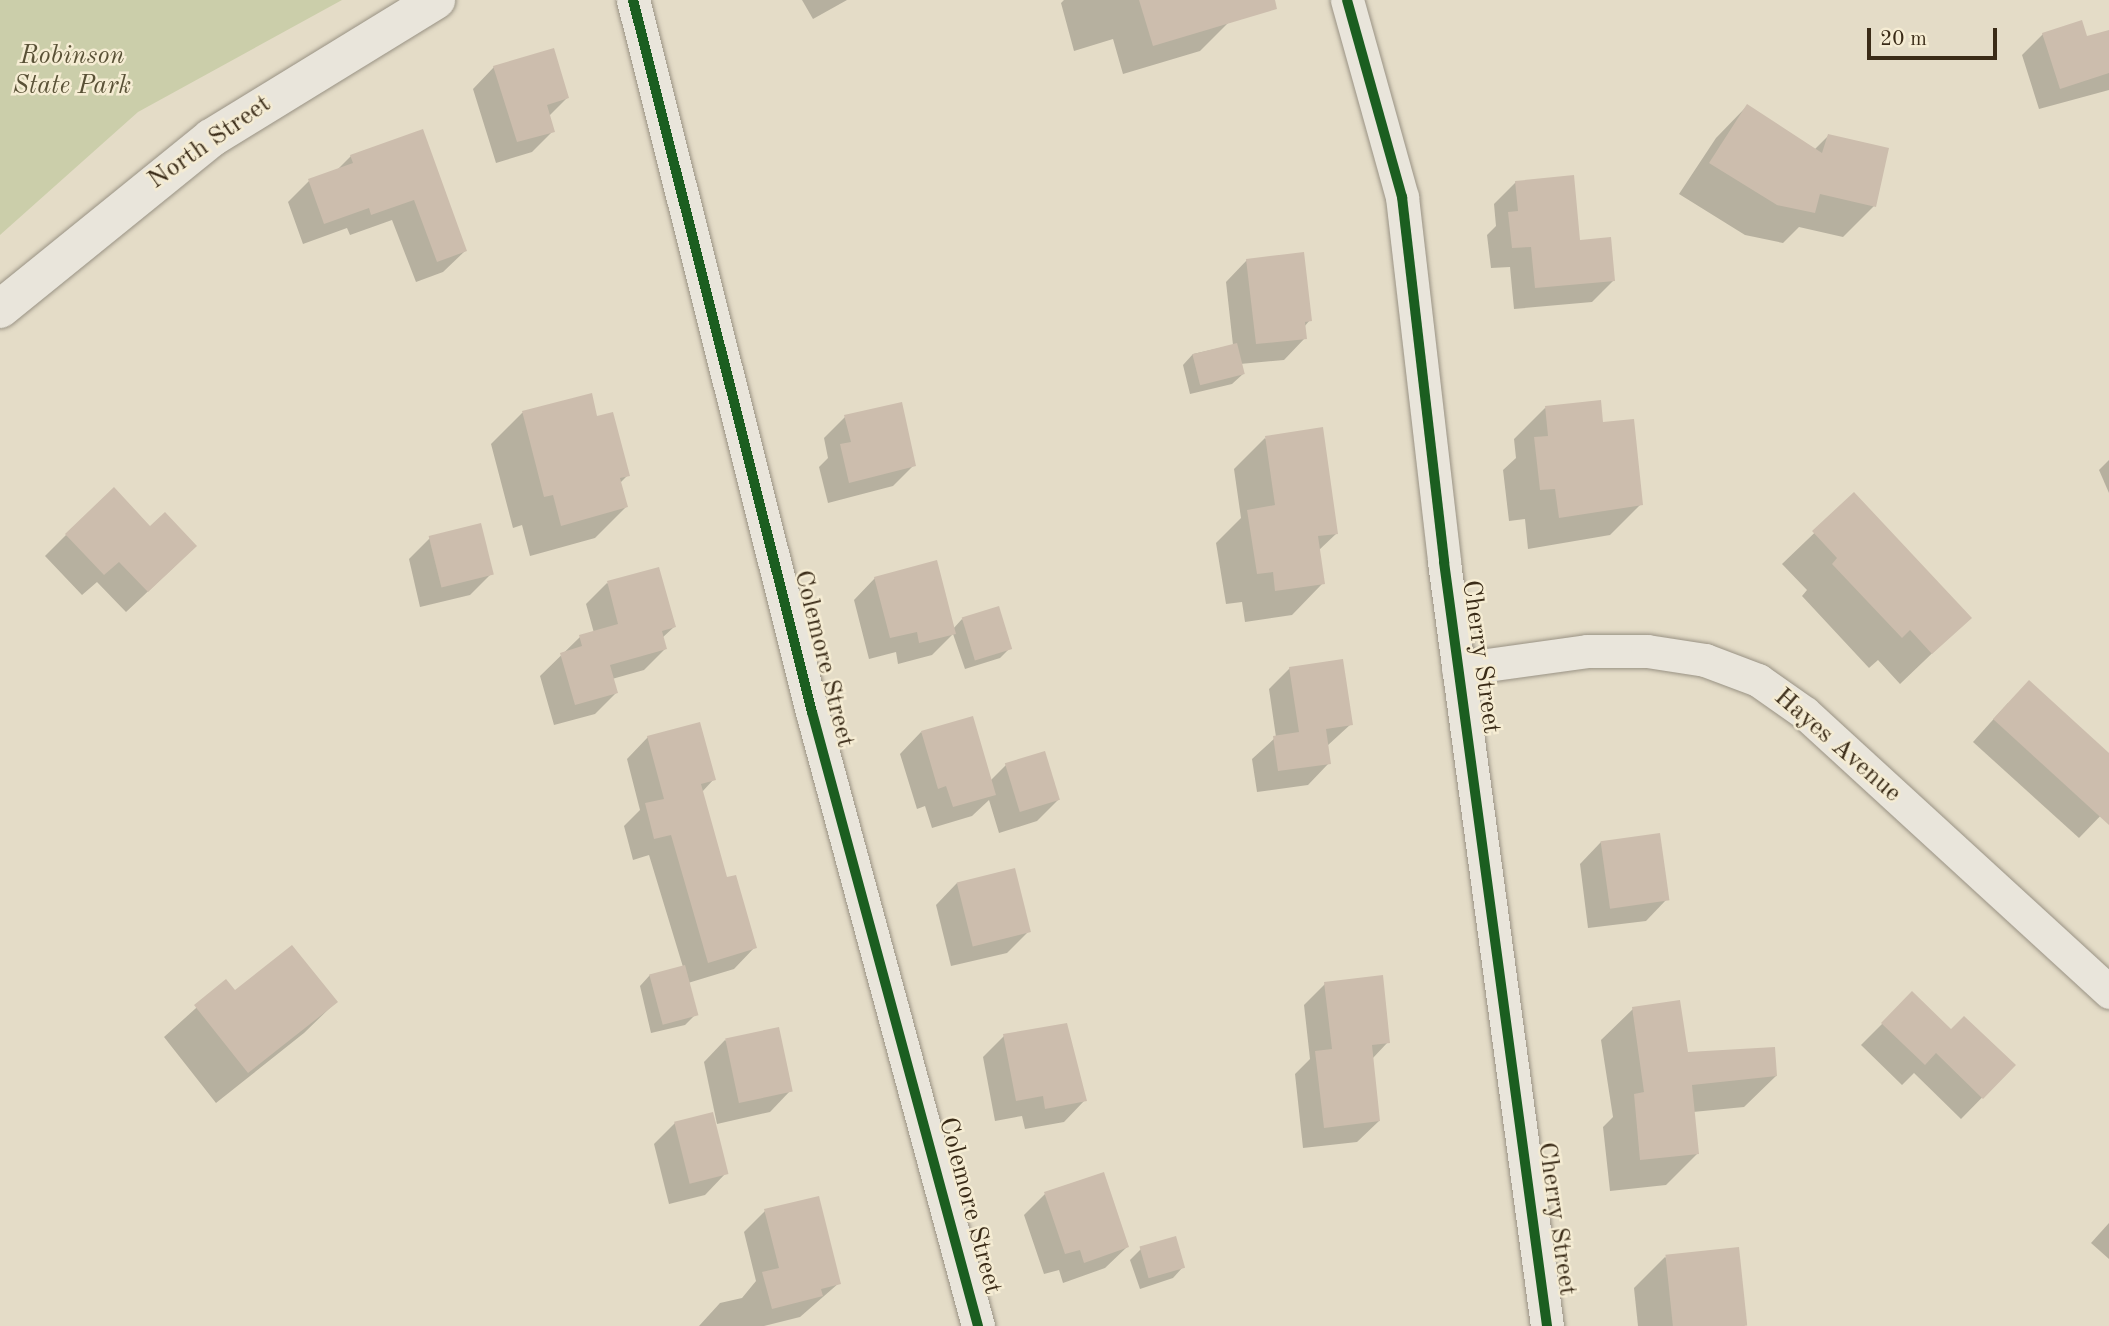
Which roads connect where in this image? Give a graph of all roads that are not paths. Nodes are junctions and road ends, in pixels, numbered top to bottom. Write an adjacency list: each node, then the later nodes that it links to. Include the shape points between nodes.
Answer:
1 (436, 0): 4 (main road, North Street, via 211,138)
2 (634, 0): 7 (street, Colemore Street, via 809,699)
3 (1347, 0): 5 (street, Cherry Street, via 1402,197)
4 (0, 309)
5 (1458, 669): 6 (street, Hayes Avenue, via 1587,651 1638,650 1705,660 1758,680 1805,713); 8 (street, Cherry Street)
6 (2109, 992)
7 (978, 1326)
8 (1547, 1326)

